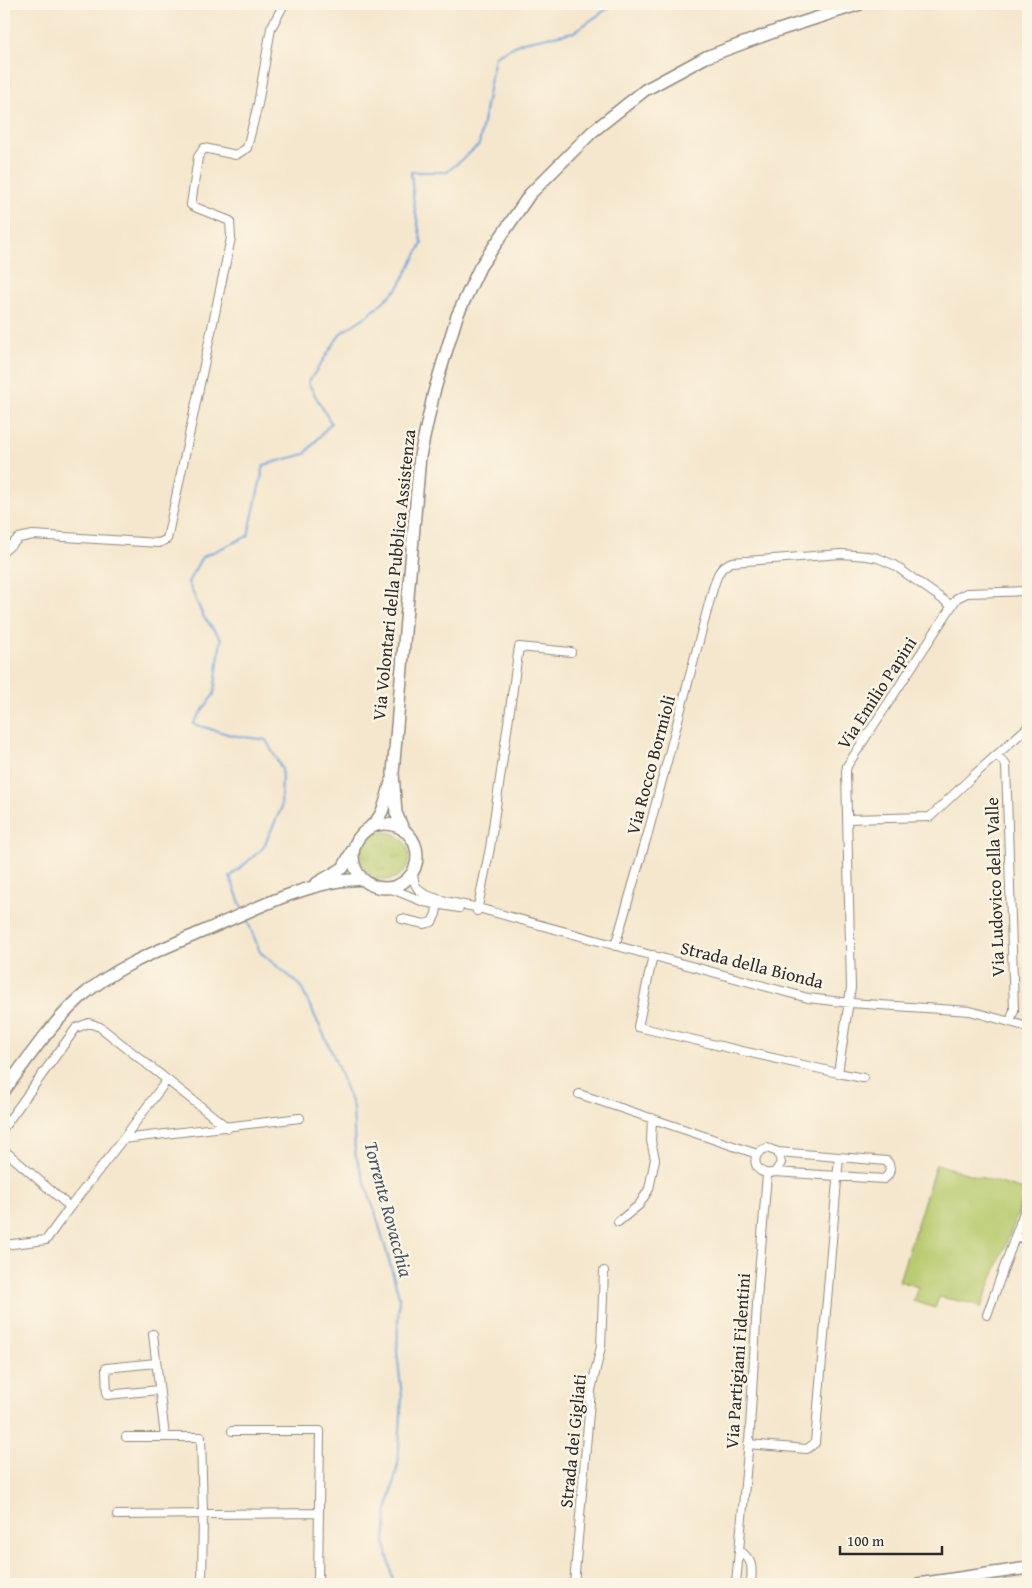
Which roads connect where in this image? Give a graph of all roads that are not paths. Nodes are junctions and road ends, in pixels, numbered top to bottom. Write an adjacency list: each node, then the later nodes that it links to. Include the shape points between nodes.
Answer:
1 (284, 4): 3 (street, via 272,28 247,148 236,155 204,148 198,157 191,205 230,221 231,238 167,539 159,543 33,535 19,538)
2 (860, 4): 9 (street, Via Volontari della Pubblica Assistenza, via 706,57 645,90 592,132 530,194 480,267 457,316 434,392 420,456)
3 (4, 551)
4 (1028, 591): 5 (street, Via Emilio Papini, via 967,594 957,598)
5 (952, 606): 10 (street, Via Emilio Papini, via 847,766); 21 (street, Via Rocco Bormioli, via 888,561 873,557 855,554 726,564 718,573 712,592)
6 (571, 652): 19 (street, via 519,647 490,848)
7 (1028, 727): 8 (street)
8 (997, 754): 10 (street, via 927,818); 24 (street, Via Ludovico della Valle, via 1006,765 1014,1010)
9 (393, 773): 11 (street, Via Volontari della Pubblica Assistenza, via 383,810); 12 (street, Via Volontari della Pubblica Assistenza, via 396,813)
10 (848, 819): 23 (street, Via Emilio Papini)
11 (368, 829): 12 (street, via 387,824); 13 (street)
12 (404, 831): 14 (street, via 415,845)
13 (354, 849): 15 (street, via 353,860); 17 (street, via 343,868)
14 (413, 871): 16 (street, via 402,883); 18 (street, Strada della Bionda, via 419,890)
15 (362, 879): 16 (street); 17 (street)
16 (386, 888): 18 (street, Strada della Bionda, via 424,902)
17 (305, 890): 29 (street, via 227,921 114,973 61,1016)
18 (438, 902): 19 (street, Strada della Bionda); 20 (street, via 434,919 429,923)
19 (477, 909): 21 (street, Strada della Bionda)
20 (402, 919)
21 (615, 946): 22 (street, Strada della Bionda)
22 (653, 955): 23 (street, Strada della Bionda, via 808,998); 26 (street, via 638,1028)
23 (850, 1003): 24 (street, Strada della Bionda, via 970,1011); 26 (street, Via Emilio Papini)
24 (1010, 1022): 25 (street, Strada della Bionda)
25 (1028, 1027)
26 (838, 1072): 27 (street)
27 (863, 1078)
28 (167, 1080): 33 (street, via 100,1027 89,1023 76,1028); 34 (street); 35 (street)
29 (4, 1090)
30 (579, 1094): 32 (street)
31 (300, 1118): 34 (street)
32 (652, 1118): 38 (street); 44 (street, via 650,1142 655,1159 649,1189 639,1205)
33 (4, 1127)
34 (228, 1128): 35 (street)
35 (123, 1139): 43 (street)
36 (4, 1150): 43 (street)
37 (778, 1152): 38 (street, via 767,1148); 39 (street); 40 (street, via 781,1163)
38 (757, 1154): 40 (street, via 756,1165 760,1171)
39 (839, 1157): 41 (street); 41 (street, via 887,1161 890,1171 884,1180)
40 (771, 1173): 41 (street); 56 (street, Via Partigiani Fidentini)
41 (837, 1176): 56 (street, via 815,1443 807,1449)
42 (1028, 1202): 45 (street)
43 (70, 1207): 47 (street, via 46,1240)
44 (618, 1222)
45 (1015, 1236): 46 (street); 49 (street)
46 (1028, 1240)
47 (4, 1245)
48 (604, 1271): 64 (street, Strada dei Gigliati, via 601,1347 591,1390)
49 (987, 1315)
50 (153, 1334): 51 (street)
51 (156, 1363): 52 (street); 52 (street, via 106,1368 107,1395)
52 (159, 1390): 54 (street)
53 (232, 1431): 57 (street, via 320,1431)
54 (165, 1437): 55 (street); 59 (street, via 201,1437)
55 (126, 1438)
56 (748, 1444): 60 (street, Via Partigiani Fidentini)
57 (318, 1513): 59 (street); 63 (street)
58 (117, 1514): 59 (street)
59 (203, 1514): 62 (street)
60 (739, 1550): 65 (street, Via Partigiani Fidentini); 66 (street, via 752,1564)
61 (1028, 1568): 67 (street)
62 (202, 1584)
63 (318, 1584)
64 (574, 1584)
65 (736, 1584)
66 (751, 1584)
67 (918, 1584)

